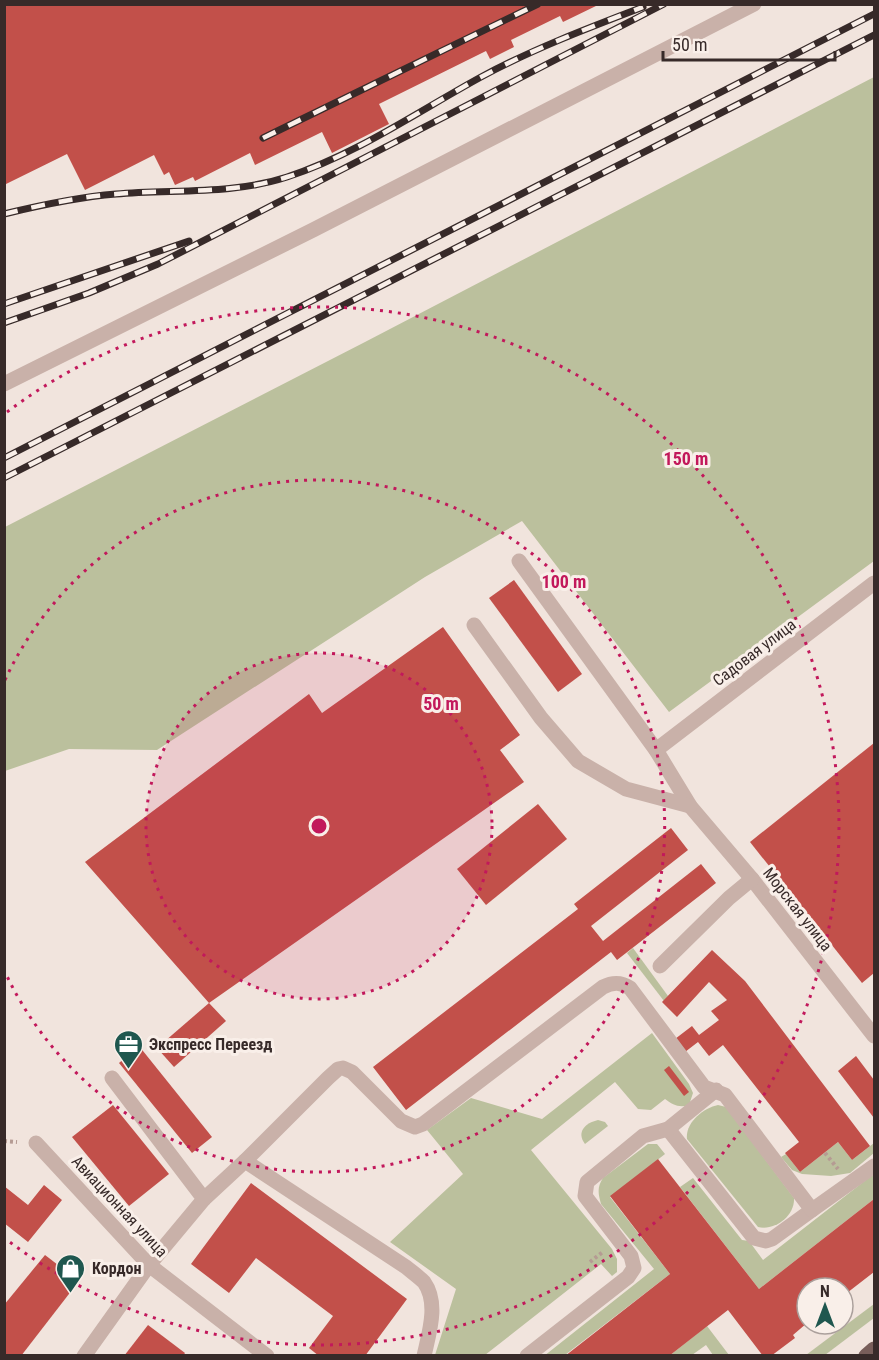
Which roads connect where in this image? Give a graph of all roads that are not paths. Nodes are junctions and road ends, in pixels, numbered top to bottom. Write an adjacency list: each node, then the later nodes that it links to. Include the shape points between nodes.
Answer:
1 (754, 4): 2 (street)
2 (4, 384)
3 (519, 561): 6 (street, Морская улица)
4 (874, 583): 6 (street, Садовая улица)
5 (474, 625): 7 (street, via 541,718 578,761 626,789)
6 (656, 750): 7 (street, Морская улица)
7 (690, 806): 8 (street, Морская улица)
8 (752, 879): 9 (street); 10 (street, Морская улица)
9 (660, 966)
10 (874, 1034)
11 (112, 1078): 17 (street)
12 (716, 1090): 13 (street); 15 (street, via 704,1087 630,988 609,984 423,1124 415,1127 401,1121 352,1072 338,1069); 18 (street, via 725,1095)
13 (668, 1129): 18 (street, via 754,1239 772,1239); 24 (street, via 643,1136 586,1182 588,1201 631,1256 631,1274)
14 (36, 1143): 19 (street, Авиационная улица)
15 (245, 1161): 17 (street); 23 (street, via 406,1267 424,1283 432,1303)
16 (874, 1166): 18 (street)
17 (204, 1199): 19 (street)
18 (812, 1210)
19 (149, 1265): 21 (street); 22 (street, Авиационная улица)
20 (874, 1349): 25 (main road)
21 (84, 1356)
22 (267, 1356)
23 (424, 1356)
24 (527, 1356)
25 (866, 1356)

